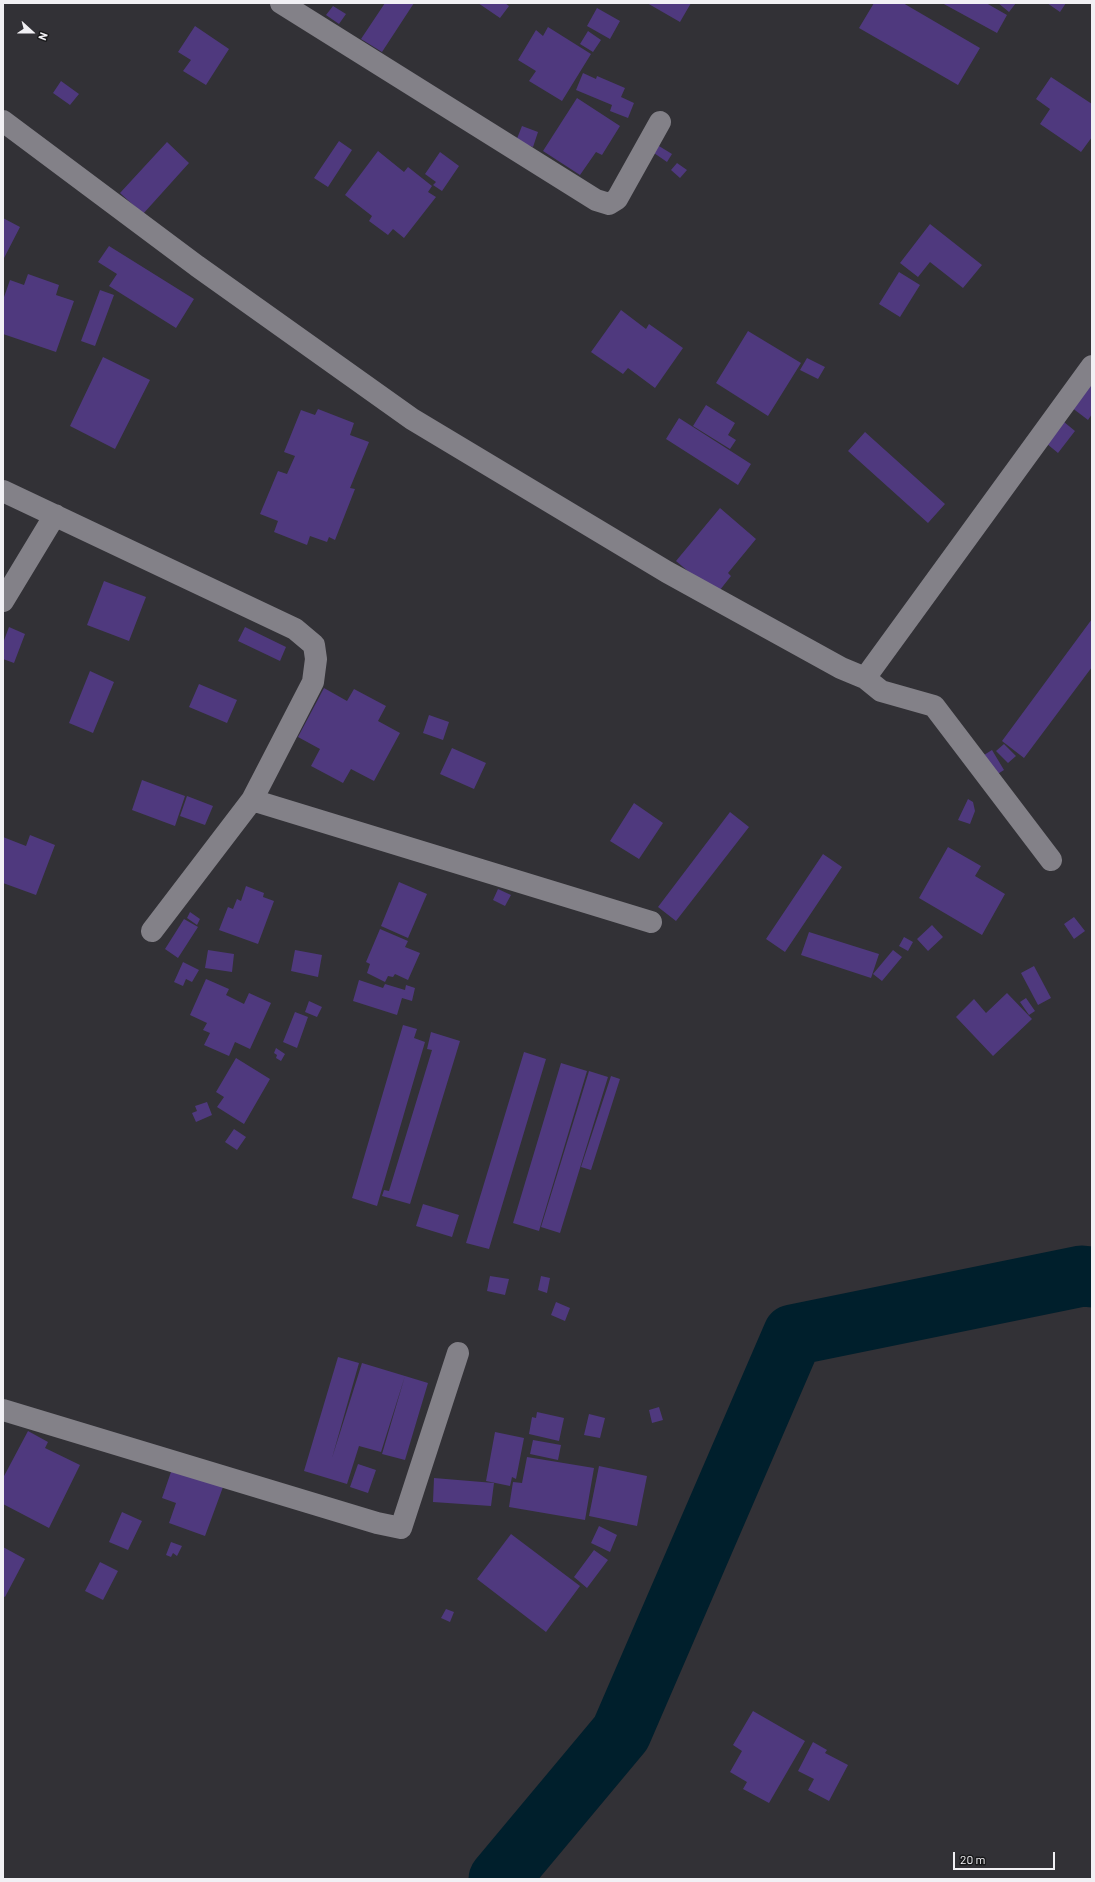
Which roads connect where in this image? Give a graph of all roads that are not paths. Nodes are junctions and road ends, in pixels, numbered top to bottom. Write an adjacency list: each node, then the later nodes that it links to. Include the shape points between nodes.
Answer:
1 (281, 3): 3 (street, via 596,200 609,204 617,200)
2 (3, 122): 8 (street, via 197,266 412,419 667,572 841,668)
3 (660, 122)
4 (1092, 366): 8 (street)
5 (3, 491): 6 (street)
6 (55, 515): 7 (street); 9 (street, via 295,629 314,646 316,658 313,682)
7 (3, 601)
8 (865, 678): 10 (street, via 881,691 934,706)
9 (252, 800): 11 (street); 12 (street)
10 (1051, 860)
11 (651, 922)
12 (152, 931)
13 (458, 1353): 14 (street, via 401,1528 377,1523)
14 (3, 1410)

